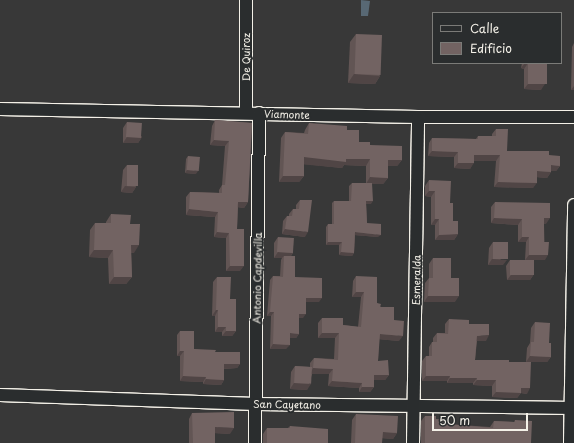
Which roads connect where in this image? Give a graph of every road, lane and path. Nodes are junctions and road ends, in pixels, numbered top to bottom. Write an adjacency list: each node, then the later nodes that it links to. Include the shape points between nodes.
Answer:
1 (246, 0): 3 (street, De Quiroz)
2 (0, 109): 3 (street, Viamonte)
3 (246, 113): 4 (street, Viamonte)
4 (259, 113): 5 (street, Viamonte); 9 (street, Antonio Capdevilla)
5 (418, 117): 6 (street, Viamonte); 10 (street, Esmeralda)
6 (574, 117)
7 (574, 206): 11 (street)
8 (0, 395): 9 (street, San Cayetano)
9 (256, 404): 10 (street, San Cayetano); 12 (street, Antonio Capdevilla)
10 (414, 406): 11 (street, San Cayetano); 13 (street, Esmeralda)
11 (572, 408): 14 (street)
12 (255, 443)
13 (413, 443)
14 (570, 443)

